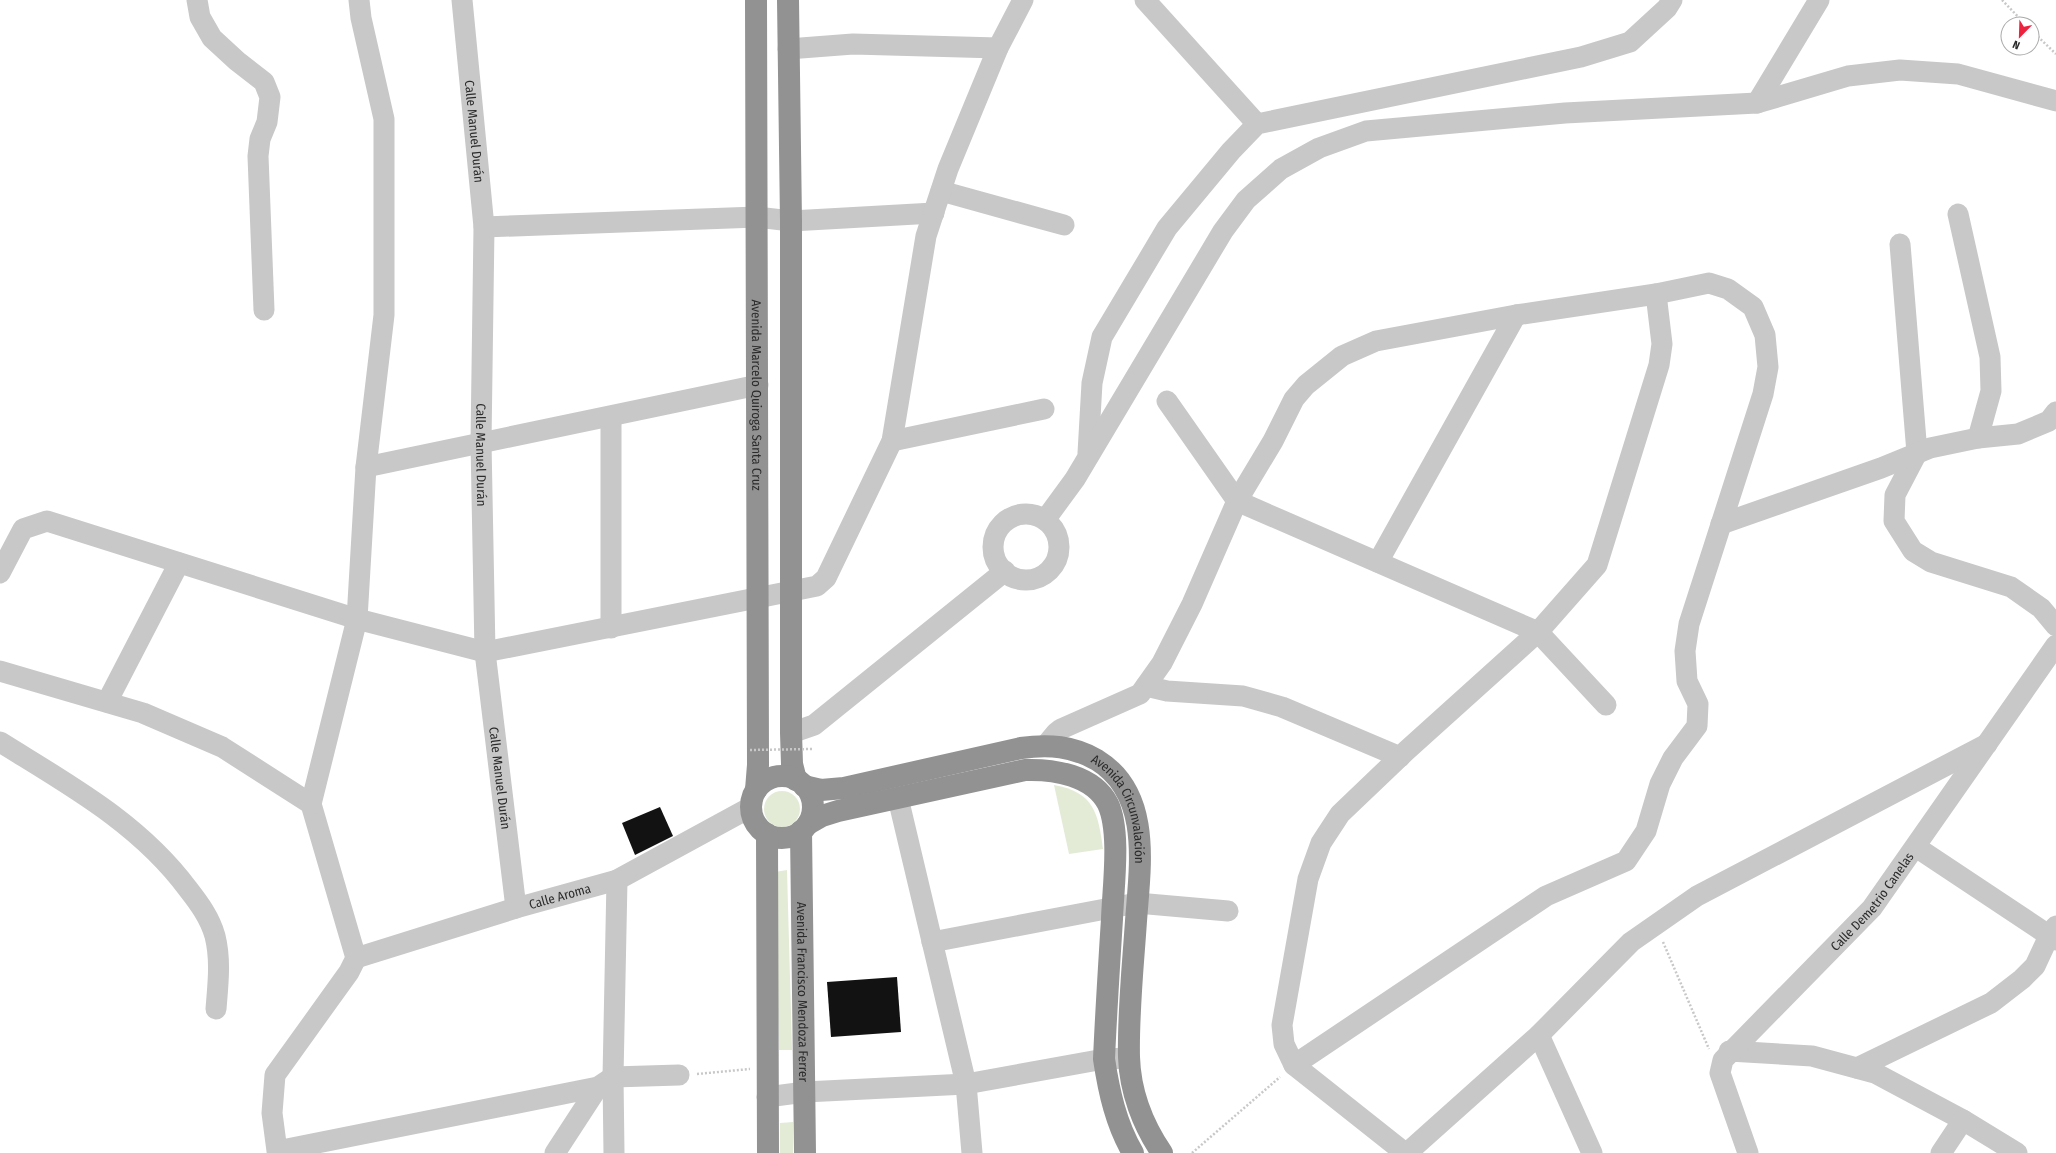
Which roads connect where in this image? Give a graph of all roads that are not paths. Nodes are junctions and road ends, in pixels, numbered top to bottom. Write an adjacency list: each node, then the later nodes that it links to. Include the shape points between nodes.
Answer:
1 (197, 0): 24 (street, via 200,17 212,38 237,62 264,82 270,97 268,122 260,138 258,156)
2 (359, 0): 36 (street, via 384,119 385,149 384,315)
3 (462, 0): 21 (street, Calle Manuel Durán)
4 (756, 0): 18 (highway, Avenida Marcelo Quiroga Santa Cruz)
5 (788, 0): 11 (highway)
6 (1023, 0): 10 (street)
7 (1145, 0): 14 (street)
8 (1672, 0): 14 (street, via 1667,8 1630,42 1581,57)
9 (1819, 0): 13 (street)
10 (998, 48): 11 (street, via 853,44); 15 (street)
11 (788, 49): 19 (highway)
12 (2056, 101): 13 (street, via 1958,74 1900,70 1848,76)
13 (1757, 103): 35 (street, via 1565,113 1366,131 1319,148 1281,170 1246,200 1223,231)
14 (1257, 124): 35 (street, via 1231,151 1168,228 1102,337 1092,383)
15 (941, 191): 16 (street); 20 (street)
16 (934, 213): 19 (street); 32 (street, via 926,236)
17 (1958, 214): 31 (street, via 1990,357 1991,391)
18 (757, 217): 19 (street); 21 (street); 26 (highway, Avenida Marcelo Quiroga Santa Cruz)
19 (791, 221): 44 (highway)
20 (1064, 226)
21 (484, 227): 33 (street, Calle Manuel Durán)
22 (1900, 244): 34 (street)
23 (1656, 294): 25 (street); 39 (street, via 1709,283 1728,289 1753,306 1766,335 1768,367 1763,394); 49 (street, via 1662,344 1658,365 1597,565)
24 (264, 310)
25 (1516, 315): 37 (street, via 1376,341 1342,356 1306,385 1294,399 1273,441); 40 (street)
26 (758, 384): 30 (street); 45 (highway, Avenida Marcelo Quiroga Santa Cruz)
27 (1166, 401): 37 (street)
28 (1044, 409): 32 (street)
29 (2056, 412): 31 (street, via 2049,421 2018,434)
30 (611, 417): 33 (street); 48 (street)
31 (1978, 438): 34 (street)
32 (892, 441): 44 (street, via 826,578 817,586)
33 (481, 442): 36 (street); 51 (street, Calle Manuel Durán)
34 (1918, 453): 39 (street); 47 (street, via 1895,495 1894,521 1913,551 1931,562 2011,587 2041,608)
35 (1088, 458): 38 (street)
36 (366, 467): 46 (street)
37 (1237, 501): 40 (street); 53 (street, via 1192,604 1162,663)
38 (1045, 520): 42 (street, via 1035,515 1024,514 1013,516 1001,526 994,541 994,552 998,563); 42 (street, via 1053,527 1059,542 1057,558 1052,567 1045,574 1024,579 1014,577)
39 (1721, 524): 83 (street, via 1689,624 1685,651 1687,681 1698,704 1697,726 1673,758 1660,784 1646,831 1626,861 1546,896)
40 (1378, 562): 49 (street)
41 (179, 563): 43 (street, via 47,521 23,529); 46 (street); 54 (street)
42 (1005, 571): 56 (street, via 814,725)
43 (0, 573)
44 (791, 593): 45 (street); 56 (highway)
45 (758, 599): 48 (street); 64 (highway, Avenida Marcelo Quiroga Santa Cruz, via 758,765)
46 (357, 619): 51 (street); 66 (street)
47 (2056, 626)
48 (611, 628): 51 (street)
49 (1538, 632): 55 (street); 61 (street)
50 (2056, 645): 58 (street, Calle Demetrio Canelas)
51 (485, 652): 72 (street, Calle Manuel Durán)
52 (0, 671): 54 (street)
53 (1146, 686): 59 (street, via 1140,694 1061,729); 61 (street, via 1167,691 1243,696 1282,707)
54 (107, 702): 66 (street, via 143,713 222,747)
55 (1606, 705)
56 (791, 733): 63 (highway, via 792,764)
57 (0, 742): 78 (street, via 127,824 174,869 204,910 214,934 219,957)
58 (1987, 744): 69 (street, Calle Demetrio Canelas); 79 (street, via 1697,896 1631,942)
59 (1046, 745): 60 (highway, Avenida Circunvalación); 71 (highway, Avenida Circunvalación, via 1076,750 1092,757 1109,767 1125,789 1133,805 1139,830)
60 (1021, 748): 62 (highway); 63 (highway, Avenida Circunvalación, via 844,788 821,790)
61 (1400, 757): 83 (street, via 1340,814 1321,843 1314,860 1308,879 1282,1025 1284,1044)
62 (1025, 770): 65 (highway, Avenida Circunvalación); 73 (highway, Avenida Circunvalación, via 1044,770 1076,777 1092,786 1108,804 1114,831 1115,856)
63 (800, 783): 64 (highway, via 788,776 770,778); 67 (highway, via 810,794 813,804 812,814)
64 (754, 798): 68 (highway, via 755,823); 70 (street, Calle Aroma)
65 (898, 798): 67 (highway, Avenida Circunvalación, via 822,816); 76 (street)
66 (311, 804): 77 (street)
67 (805, 828): 68 (highway, via 785,838); 88 (highway, Avenida Francisco Mendoza Ferrer)
68 (767, 834): 89 (highway)
69 (1916, 847): 75 (street); 80 (street, Calle Demetrio Canelas, via 1872,908)
70 (617, 880): 72 (street, Calle Aroma); 86 (street)
71 (1137, 904): 73 (street); 74 (street); 81 (highway, Avenida Circunvalación)
72 (516, 908): 77 (street, Calle Aroma)
73 (1112, 908): 76 (street); 82 (highway, Avenida Circunvalación)
74 (1228, 910)
75 (2054, 934): 84 (street, via 2035,966 1991,1003)
76 (932, 942): 87 (street)
77 (356, 958): 86 (street, via 349,972 274,1075 272,1113 277,1151)
78 (216, 1009)
79 (1539, 1035): 98 (street); 99 (street)
80 (1729, 1051): 84 (street, via 1812,1056); 100 (street, Calle Demetrio Canelas, via 1723,1060 1720,1074)
81 (1129, 1058): 82 (street); 97 (highway, Avenida Circunvalación, via 1140,1109)
82 (1104, 1059): 87 (street); 96 (highway, Avenida Circunvalación, via 1108,1089 1116,1117)
83 (1294, 1065): 98 (street)
84 (1857, 1068): 90 (street, via 1875,1073)
85 (679, 1075): 86 (street)
86 (605, 1082): 91 (street); 92 (street)
87 (966, 1084): 88 (street); 95 (street)
88 (805, 1092): 89 (street); 94 (highway, Avenida Francisco Mendoza Ferrer)
89 (767, 1098): 93 (highway)
90 (1963, 1120): 101 (street); 102 (street)
91 (555, 1153)
92 (614, 1153)
93 (768, 1153)
94 (805, 1153)
95 (972, 1153)
96 (1133, 1153)
97 (1162, 1153)
98 (1406, 1153)
99 (1592, 1153)
100 (1748, 1153)
101 (1941, 1153)
102 (2017, 1153)

